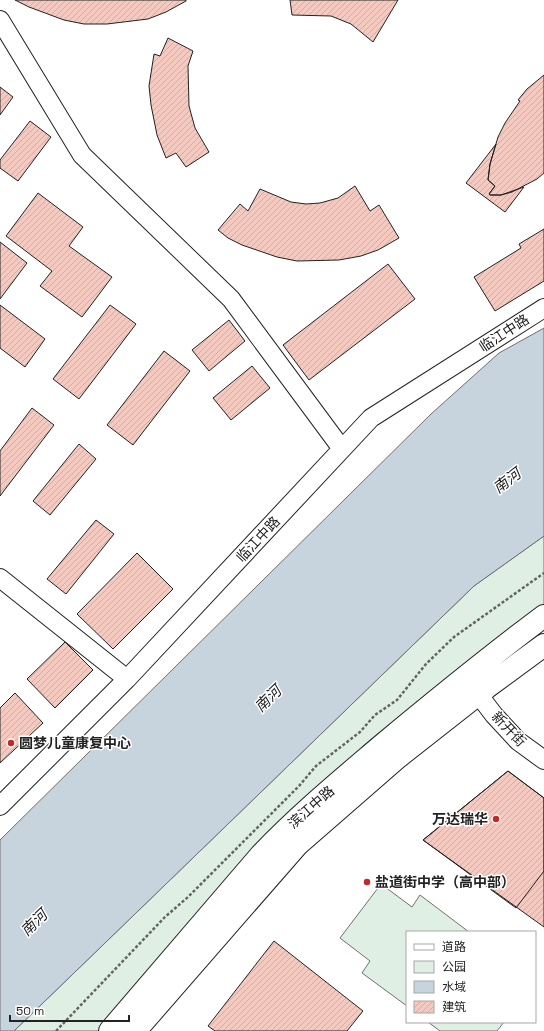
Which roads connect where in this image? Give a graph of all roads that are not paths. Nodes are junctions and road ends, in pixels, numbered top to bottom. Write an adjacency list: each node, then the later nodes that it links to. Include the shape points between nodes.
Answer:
1 (0, 20): 3 (street, via 82,155 231,300)
2 (544, 308): 3 (street, 临江中路, via 371,418)
3 (342, 449): 7 (street, 临江中路)
4 (0, 578): 7 (street)
5 (544, 616): 11 (main road, 滨江中路, via 491,656 282,832)
6 (544, 645): 8 (main road, 滨江中路)
7 (127, 678): 10 (street, 临江中路)
8 (478, 694): 9 (street, 新开街, via 518,742); 12 (main road, 滨江中路, via 398,757 297,845)
9 (544, 760)
10 (0, 806)
11 (110, 1031)
12 (135, 1031)

